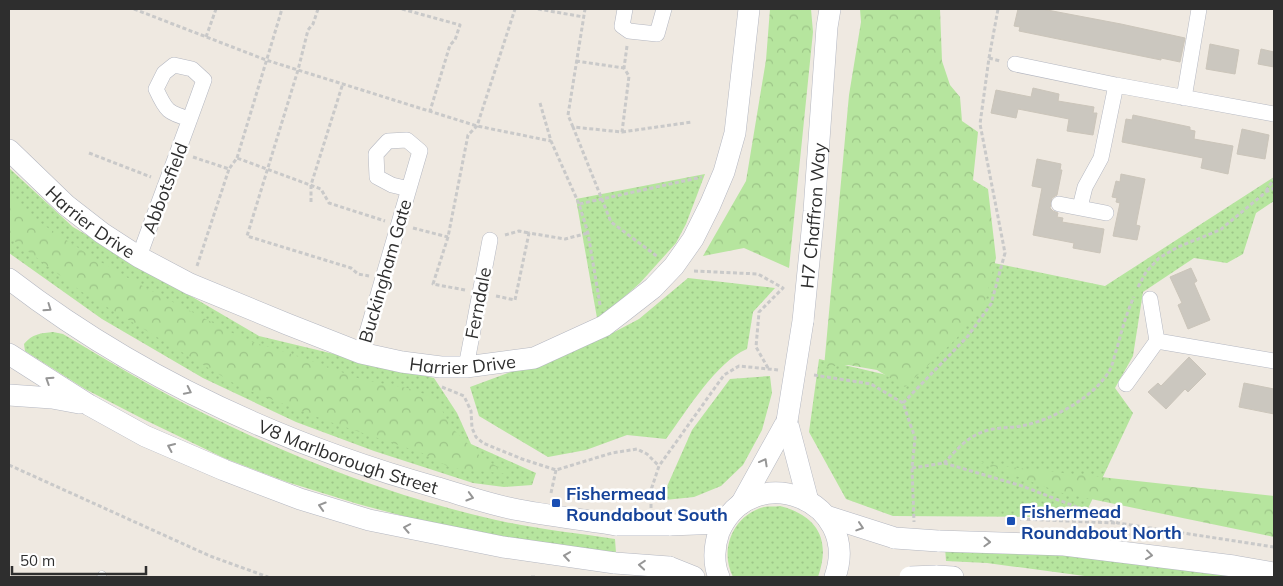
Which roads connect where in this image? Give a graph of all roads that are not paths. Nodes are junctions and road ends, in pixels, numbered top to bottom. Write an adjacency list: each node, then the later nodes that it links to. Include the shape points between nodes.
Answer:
1 (625, 9): 2 (street, via 622,26 657,34)
2 (664, 9)
3 (749, 9): 24 (main road, Harrier Drive, via 735,133 724,172 693,239 674,266 653,288 604,326 534,358)
4 (830, 9): 28 (main road, H7 Chaffron Way, bridge, via 803,321)
5 (1199, 9): 8 (street)
6 (1015, 64): 7 (street)
7 (1116, 85): 8 (street); 14 (street, via 1102,158 1085,188)
8 (1184, 98): 9 (street)
9 (1274, 114)
10 (190, 119): 17 (street, Abbotsfield)
11 (9, 150): 17 (main road, Harrier Drive, via 66,204 102,233)
12 (409, 189): 21 (street, Buckingham Gate)
13 (1059, 204): 14 (street)
14 (1080, 207): 15 (street)
15 (1106, 213)
16 (490, 240): 24 (street, Ferndale)
17 (139, 256): 21 (main road, Harrier Drive, via 190,284)
18 (9, 279): 32 (main road, V8 Marlborough Street, one-way to 32, bridge, via 68,322 180,387 253,423 393,475 518,510 617,525)
19 (1150, 299): 20 (street)
20 (1157, 341): 23 (street); 25 (street)
21 (361, 352): 24 (main road, Harrier Drive, via 402,362)
22 (9, 354): 27 (main road, one-way to 22)
23 (1274, 361)
24 (466, 367)
25 (1126, 384)
26 (9, 394): 27 (main road)
27 (89, 405): 35 (main road, one-way to 27, bridge, via 669,568 504,547 369,520 300,499 224,470 145,436)
28 (787, 421): 29 (main road, H7 Chaffron Way); 30 (main road, H7 Chaffron Way, one-way to 28)
29 (808, 501): 30 (main road, via 792,494 774,492); 31 (main road)
30 (741, 504): 32 (main road)
31 (826, 516): 33 (main road, one-way to 33, bridge, via 895,538 1064,545); 37 (main road, via 835,532 839,549)
32 (723, 523): 36 (main road, via 715,556)
33 (1274, 574)
34 (945, 576): 38 (main road, bridge)
35 (694, 577)
36 (719, 577)
37 (835, 577)
38 (910, 577)

